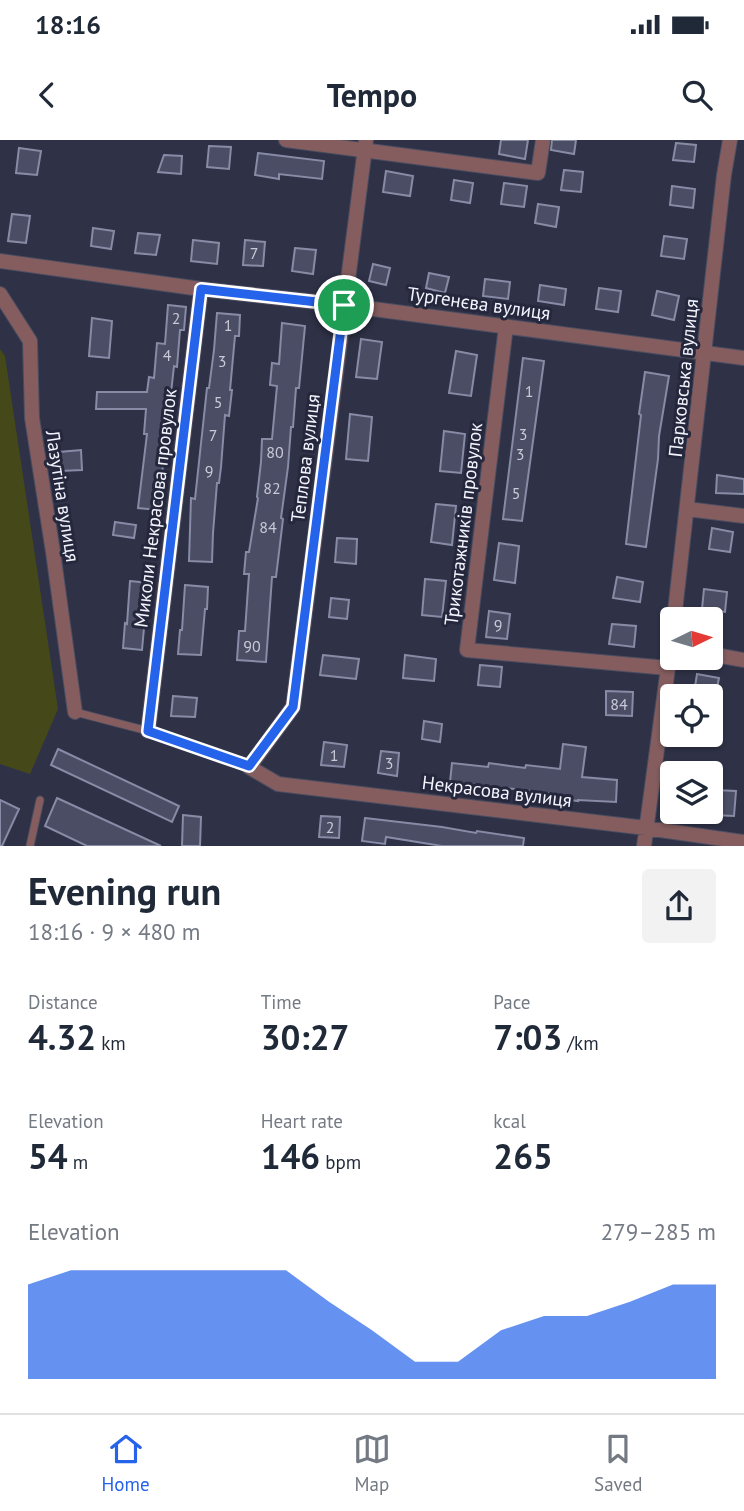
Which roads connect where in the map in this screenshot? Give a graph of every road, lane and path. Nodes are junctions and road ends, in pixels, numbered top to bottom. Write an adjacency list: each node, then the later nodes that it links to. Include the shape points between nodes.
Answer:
1 (286, 140): 4 (street)
2 (543, 140): 4 (street, via 538,173)
3 (730, 140): 10 (street, Парковська вулиця)
4 (365, 145): 8 (street, Теплова вулиця)
5 (0, 261): 6 (street, Тургенєва вулиця)
6 (201, 289): 8 (street, Тургенєва вулиця); 20 (street, Миколи Некрасова провулок)
7 (0, 294): 19 (street, Лазутіна вулиця, via 30,341 32,418)
8 (344, 305): 9 (street, Тургенєва вулиця); 21 (street, Теплова вулиця, via 293,707)
9 (506, 326): 10 (street, Тургенєва вулиця); 17 (street, Трикотажників провулок, via 467,650)
10 (705, 353): 11 (street, Тургенєва вулиця); 12 (street, Парковська вулиця)
11 (744, 358)
12 (687, 509): 13 (street); 14 (street, Парковська вулиця)
13 (744, 516)
14 (676, 607)
15 (723, 656): 16 (street)
16 (744, 660)
17 (660, 667)
18 (668, 670): 23 (street)
19 (75, 712): 20 (lane)
20 (148, 731): 21 (lane)
21 (249, 766): 23 (street, Некрасова вулиця, via 278,783)
22 (40, 800): 25 (lane)
23 (646, 828): 24 (street, Некрасова вулиця); 26 (street)
24 (744, 842)
25 (30, 846)
26 (644, 846)

